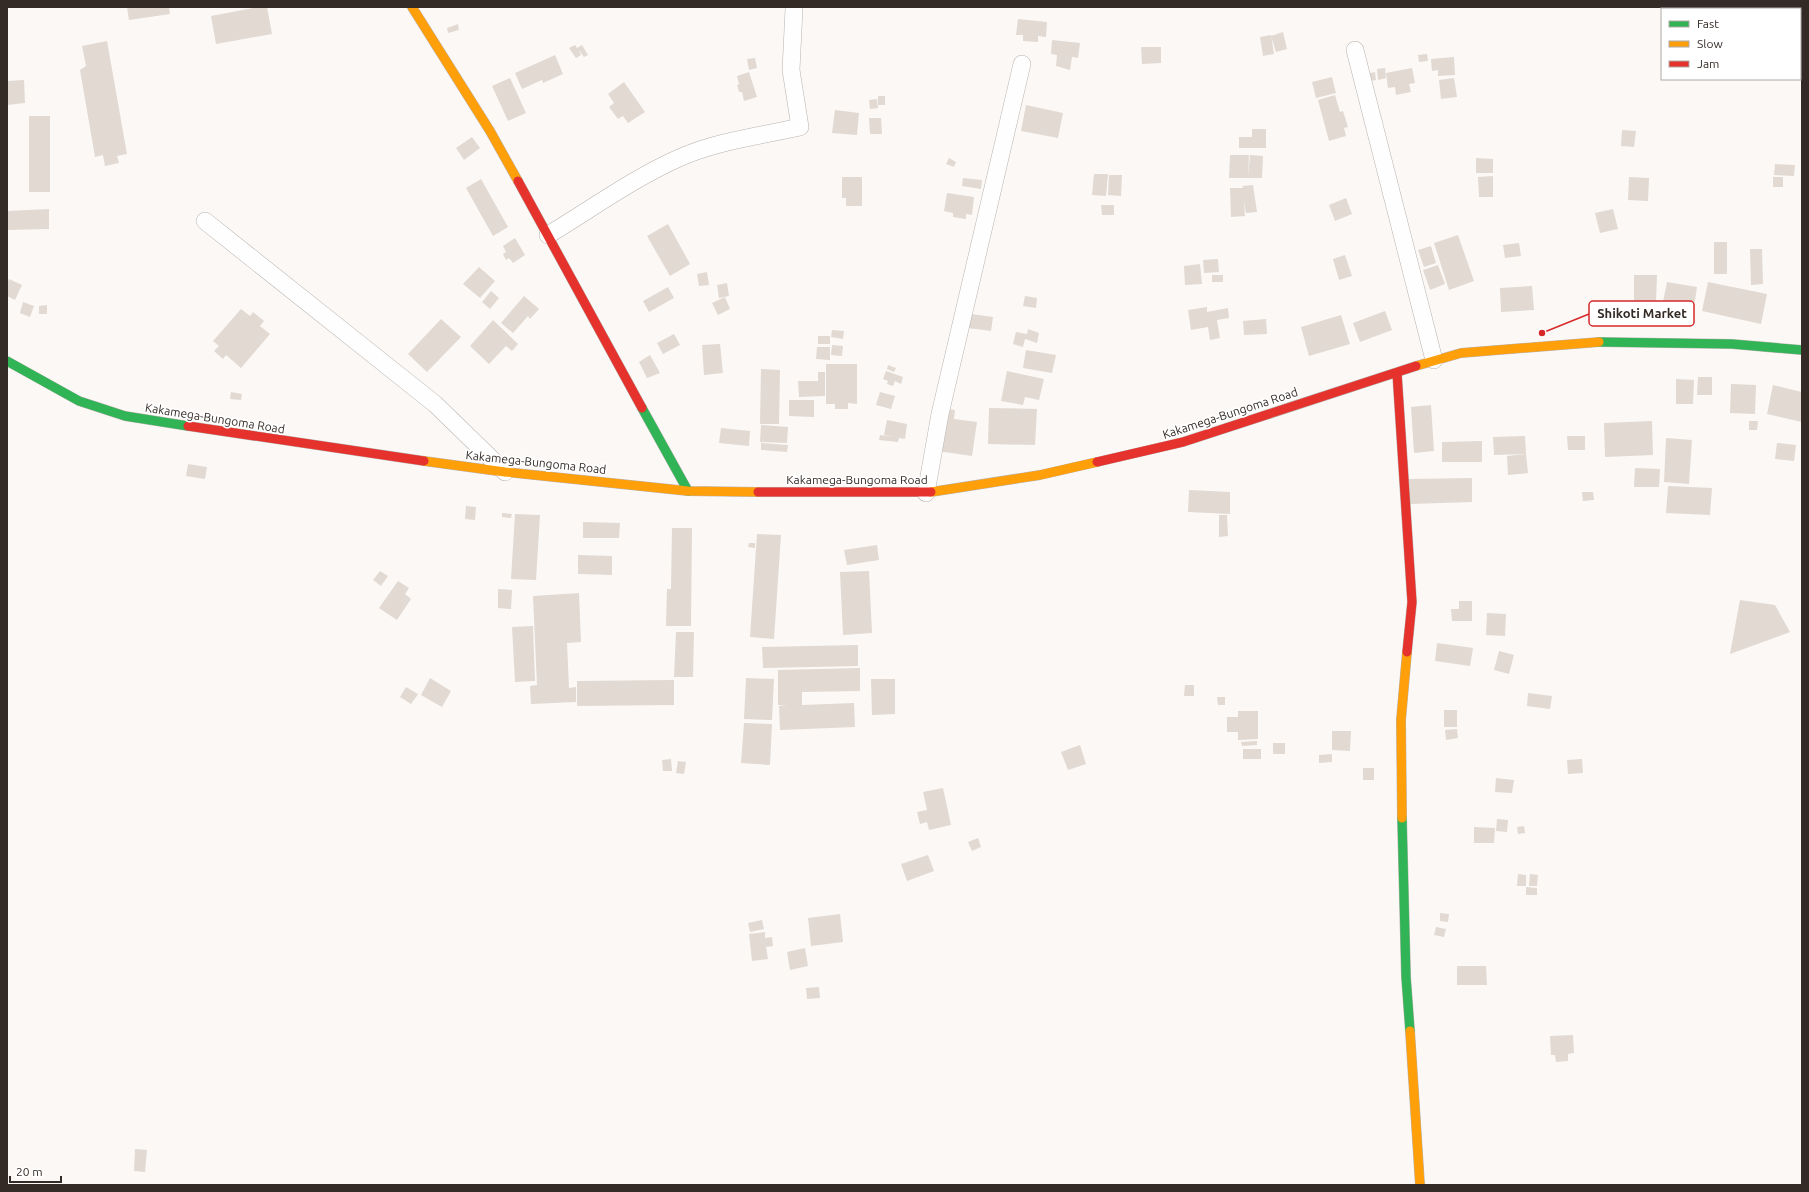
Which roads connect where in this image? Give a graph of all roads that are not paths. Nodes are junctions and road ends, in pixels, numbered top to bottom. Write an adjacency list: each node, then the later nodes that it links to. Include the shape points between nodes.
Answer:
1 (412, 7): 6 (main road, via 490,131)
2 (794, 9): 6 (street, via 791,70 800,127 727,143 680,158)
3 (1354, 50): 8 (street)
4 (1022, 64): 13 (street, via 940,414)
5 (205, 221): 11 (street, via 435,404)
6 (548, 236): 12 (main road)
7 (1802, 350): 8 (main road, Kakamega-Bungoma Road, via 1732,344 1596,342 1461,353)
8 (1434, 360): 10 (main road, Kakamega-Bungoma Road)
9 (7, 361): 11 (main road, Kakamega-Bungoma Road, via 79,401 125,416)
10 (1397, 373): 13 (main road, Kakamega-Bungoma Road, via 1183,442 1040,475); 14 (main road, via 1412,602 1401,720 1402,839 1406,977)
11 (505, 472): 12 (main road, Kakamega-Bungoma Road)
12 (688, 491): 13 (main road, Kakamega-Bungoma Road)
13 (926, 493)
14 (1420, 1185)

